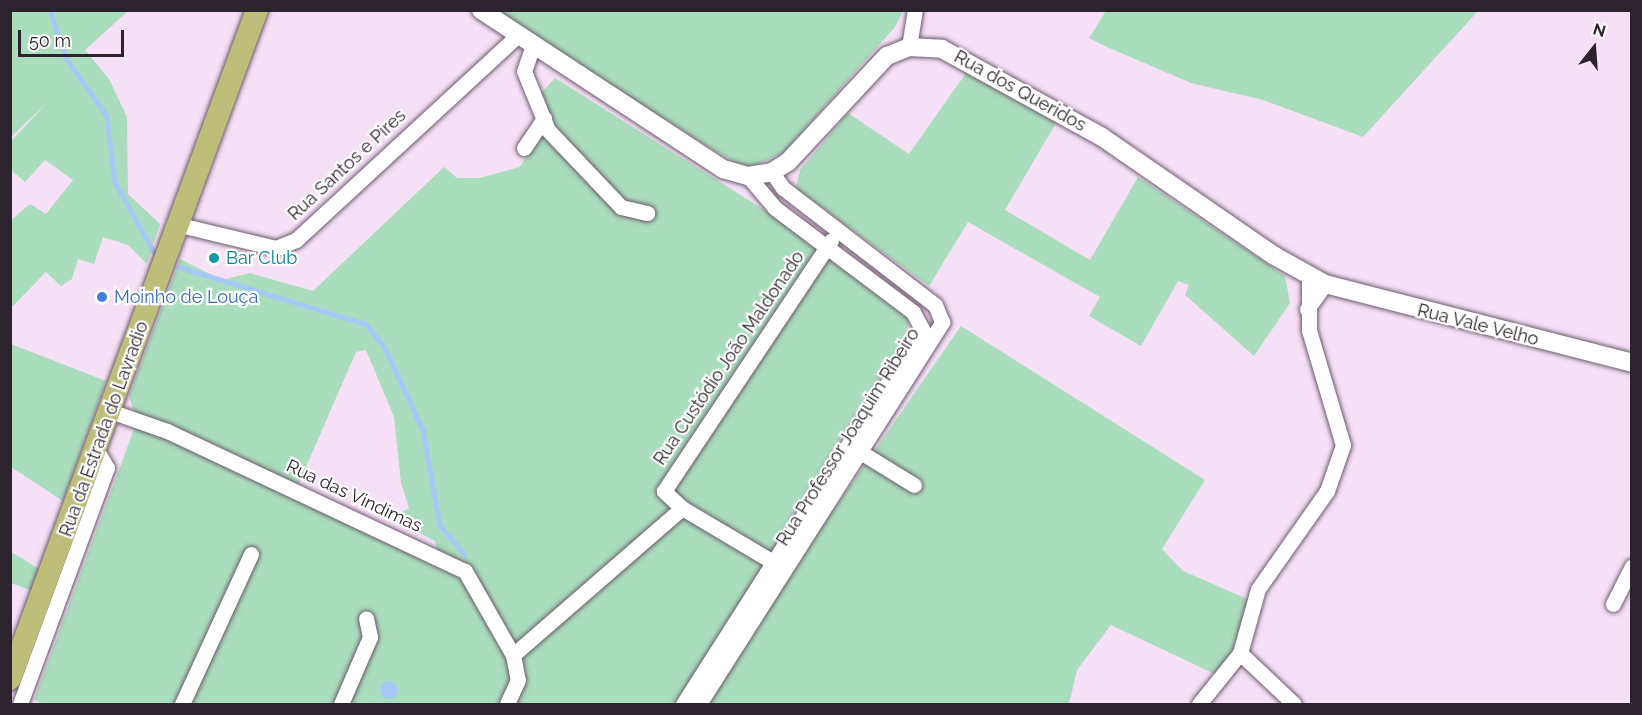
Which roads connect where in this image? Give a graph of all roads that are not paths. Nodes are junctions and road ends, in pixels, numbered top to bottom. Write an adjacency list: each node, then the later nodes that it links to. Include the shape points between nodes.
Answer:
1 (257, 10): 12 (main road, Rua da Estrada do Lavradio)
2 (480, 10): 4 (street)
3 (915, 10): 5 (street)
4 (515, 38): 6 (street); 12 (street, Rua Santos e Pires, via 296,240 276,248)
5 (909, 47): 9 (street, via 873,69); 17 (street, Rua dos Queridos, via 942,49 962,57 1092,131)
6 (532, 48): 7 (street, via 524,71); 10 (street, via 723,169)
7 (544, 118): 8 (street); 11 (street, via 556,139 621,207)
8 (524, 148)
9 (772, 172): 10 (street); 13 (street, Rua Professor Joaquim Ribeiro, via 783,188)
10 (748, 176): 14 (street, Rua Professor Joaquim Ribeiro, via 765,200)
11 (646, 213)
12 (180, 225): 19 (main road, Rua da Estrada do Lavradio)
13 (839, 232): 14 (street); 15 (street, Rua Professor Joaquim Ribeiro)
14 (825, 249): 16 (street, Rua Professor Joaquim Ribeiro); 23 (street, Rua Custódio João Maldonado, via 664,491)
15 (870, 255): 16 (street); 21 (street, Rua Professor Joaquim Ribeiro, via 935,305 942,322)
16 (856, 273): 25 (street, Rua Professor Joaquim Ribeiro, via 913,312 922,329)
17 (1317, 280): 18 (street, Rua Vale Velho); 29 (street, via 1306,309 1325,395 1343,445 1327,491 1258,589)
18 (1632, 363)
19 (110, 411): 20 (main road, Rua da Estrada do Lavradio); 30 (street, Rua das Vindimas, via 465,571)
20 (96, 449): 31 (main road, Rua da Estrada do Lavradio); 32 (street, via 107,468)
21 (862, 453): 22 (street); 37 (street, Rua Professor Joaquim Ribeiro)
22 (914, 485)
23 (681, 508): 25 (street); 30 (street)
24 (251, 554): 33 (street)
25 (773, 562): 36 (street, Rua Professor Joaquim Ribeiro)
26 (1632, 566): 27 (street)
27 (1613, 604)
28 (366, 618): 34 (street, via 370,638)
29 (1240, 652): 38 (street); 39 (street)
30 (513, 655): 35 (street, via 518,680)
31 (10, 679)
32 (20, 705)
33 (182, 705)
34 (340, 705)
35 (507, 705)
36 (683, 705)
37 (699, 705)
38 (1199, 705)
39 (1294, 705)

